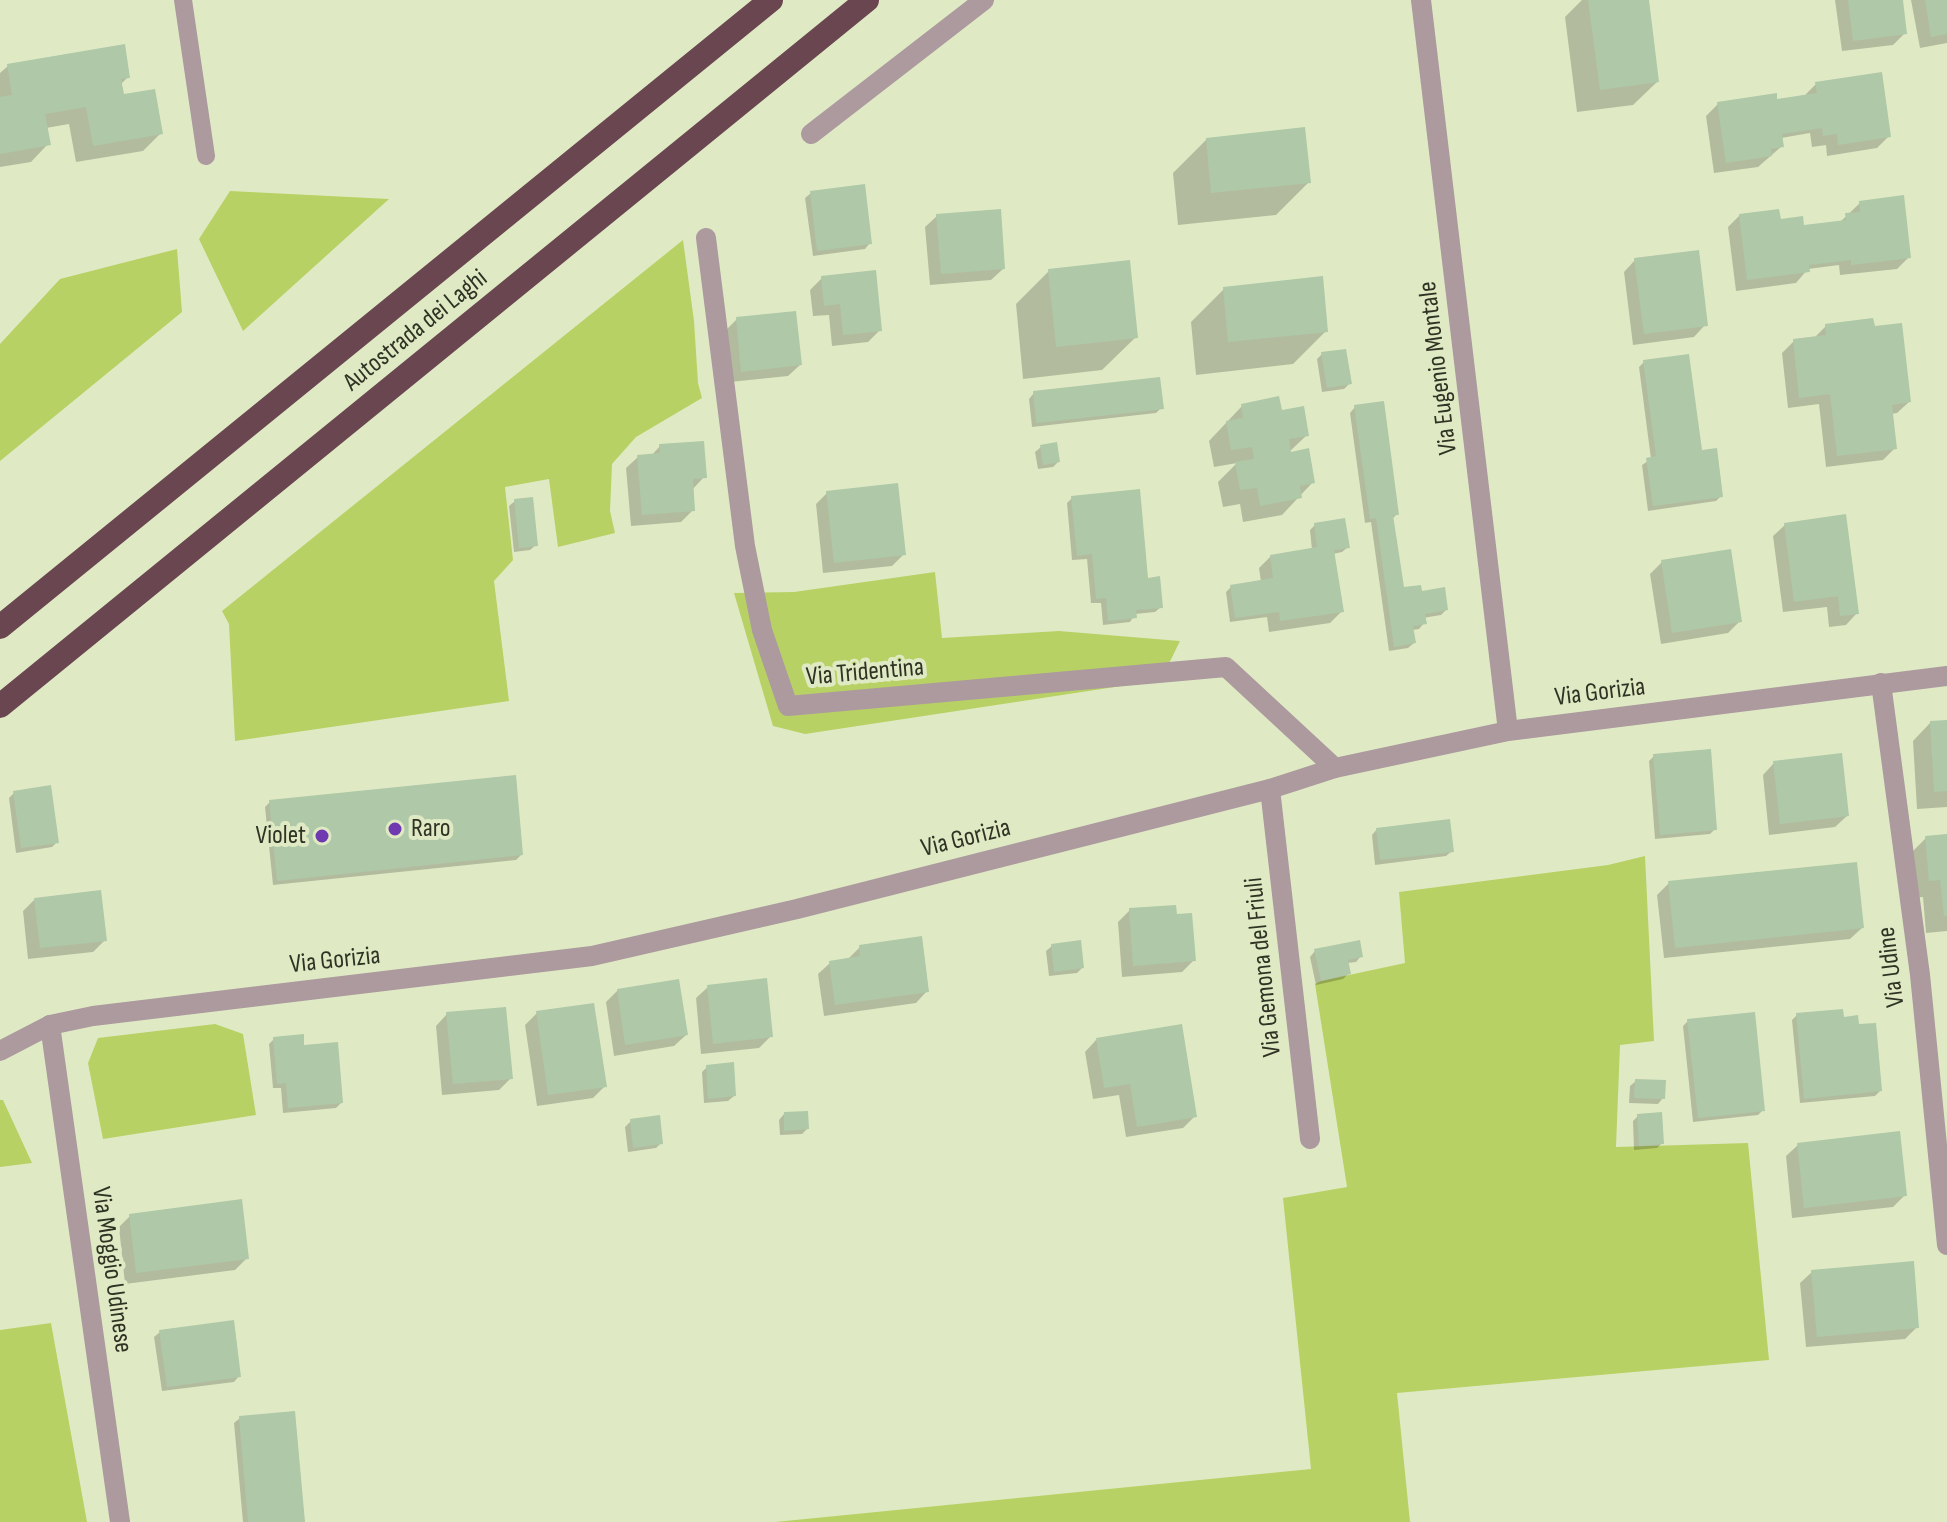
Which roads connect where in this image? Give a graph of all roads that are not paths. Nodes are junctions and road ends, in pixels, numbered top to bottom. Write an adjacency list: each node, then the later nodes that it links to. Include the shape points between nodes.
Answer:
1 (183, 0): 7 (lane)
2 (771, 0): 9 (highway, Autostrada dei Laghi)
3 (867, 0): 12 (highway, Autostrada dei Laghi)
4 (984, 0): 6 (street)
5 (1421, 0): 13 (street, Via Eugenio Montale)
6 (811, 134)
7 (206, 156)
8 (706, 238): 14 (street, Via Tridentina, via 745,546 762,630 788,706 1226,667)
9 (0, 627)
10 (1947, 676): 11 (street, Via Gorizia)
11 (1881, 683): 13 (street, Via Gorizia); 19 (street, Via Udine, via 1920,975)
12 (0, 706)
13 (1508, 731): 14 (street, Via Gorizia)
14 (1335, 768): 15 (street, Via Gorizia)
15 (1270, 789): 16 (street, Via Gorizia, via 592,956 171,1005); 18 (street, Via Gemona del Friuli)
16 (50, 1025): 17 (street, Via Gorizia); 20 (street, Via Moggio Udinese)
17 (0, 1051)
18 (1310, 1139)
19 (1947, 1245)
20 (120, 1522)

